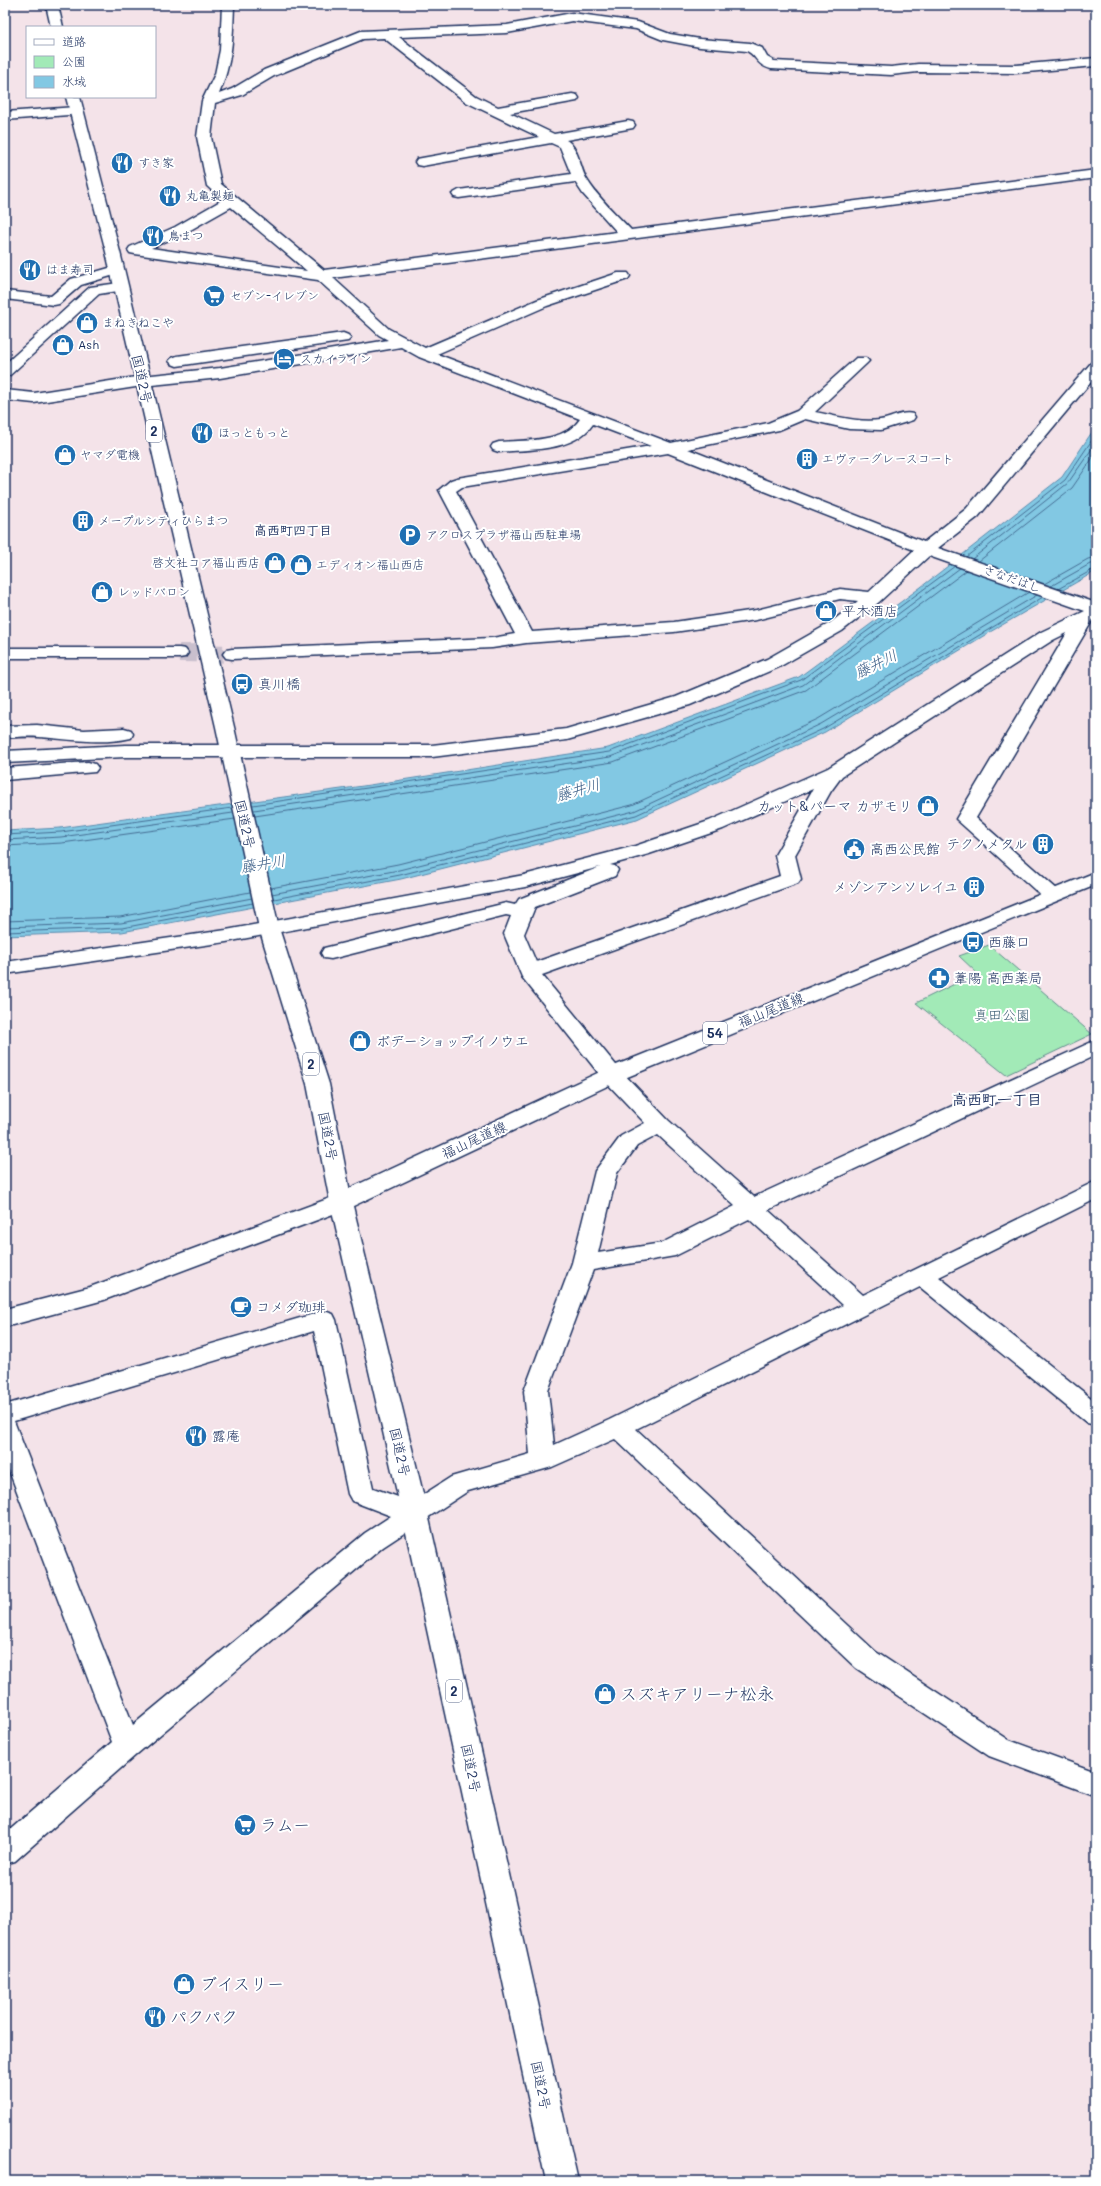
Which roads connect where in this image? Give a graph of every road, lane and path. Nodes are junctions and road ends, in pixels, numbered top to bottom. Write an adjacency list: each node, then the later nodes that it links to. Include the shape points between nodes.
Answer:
1 (52, 5): 3 (main road)
2 (228, 5): 7 (main road, さなだはし, via 226,50 221,74)
3 (57, 26)
4 (387, 34): 5 (main road, via 507,29 572,17 638,26 667,37 700,43 750,48 758,51 761,59 771,65 794,67 891,71 918,68 1016,69); 7 (main road, via 361,35 349,39 269,73 237,92); 9 (main road, via 471,99)
5 (1096, 62)
6 (572, 98): 9 (main road)
7 (209, 101): 17 (main road, さなだはし, via 204,137 214,186)
8 (75, 104): 10 (main road); 20 (main road, 国道2号 / 2)
9 (498, 111): 12 (main road)
10 (5, 116)
11 (628, 125): 12 (main road)
12 (555, 138): 13 (main road); 15 (main road, via 566,145)
13 (422, 162)
14 (1096, 174): 18 (main road)
15 (579, 177): 16 (main road); 18 (main road, via 588,191)
16 (459, 194)
17 (231, 201): 19 (main road, via 180,230); 22 (main road, さなだはし)
18 (628, 236): 22 (main road)
19 (136, 250): 20 (main road); 22 (main road, via 312,276)
20 (113, 252): 21 (main road, 国道2号 / 2)
21 (116, 270): 24 (main road, 国道2号 / 2); 25 (main road, via 76,282 54,301)
22 (320, 274): 26 (main road, さなだはし)
23 (623, 276): 28 (main road, via 542,303)
24 (119, 287): 32 (main road, via 95,290); 33 (main road, 国道2号 / 2)
25 (5, 295)
26 (384, 332): 27 (main road, さなだはし); 29 (main road)
27 (400, 343): 28 (main road, さなだはし); 33 (main road, via 220,373)
28 (424, 354): 36 (main road, さなだはし)
29 (177, 361)
30 (861, 361): 35 (main road)
31 (1096, 366): 40 (main road, via 972,513)
32 (5, 372)
33 (142, 381): 34 (main road, via 34,398); 52 (main road, 国道2号 / 2)
34 (5, 394)
35 (803, 414): 37 (main road, via 849,424 881,425); 39 (main road, via 773,427)
36 (590, 417): 38 (main road, via 581,430 555,442); 39 (main road, さなだはし)
37 (907, 417)
38 (499, 448)
39 (670, 448): 40 (main road, さなだはし); 43 (main road, via 457,483 448,490)
40 (934, 551): 41 (main road); 42 (main road, さなだはし)
41 (873, 598): 43 (main road, via 840,594 756,615 674,627); 52 (main road, via 836,627 774,663 683,701 567,734 432,751)
42 (1090, 609): 54 (main road); 57 (main road, via 966,819)
43 (526, 638): 46 (main road, via 492,643)
44 (5, 653): 45 (main road)
45 (178, 653)
46 (232, 654)
47 (5, 732): 49 (main road, via 37,731)
48 (124, 734): 49 (main road)
49 (87, 745): 50 (main road); 51 (main road)
50 (193, 752): 52 (main road); 53 (main road, via 134,764)
51 (5, 757)
52 (231, 758): 59 (main road, 国道2号 / 2)
53 (5, 774)
54 (817, 786): 55 (main road, via 716,825); 62 (main road, via 785,855 791,879)
55 (612, 858): 58 (main road, via 608,872 526,903); 59 (main road, via 525,881)
56 (1096, 878): 57 (main road, 福山尾道線 / 54)
57 (1052, 895): 64 (main road, 福山尾道線 / 54)
58 (522, 913): 60 (main road, via 506,910); 62 (main road, via 514,934)
59 (269, 928): 61 (main road, via 218,938); 67 (main road, 国道2号 / 2, via 318,1084)
60 (331, 953)
61 (5, 968)
62 (529, 972): 64 (main road)
63 (1096, 1047): 68 (main road)
64 (612, 1075): 65 (main road); 67 (main road, 福山尾道線 / 54)
65 (660, 1125): 68 (main road); 69 (main road, via 628,1141 606,1171)
66 (1096, 1189): 70 (main road)
67 (341, 1202): 72 (main road, 福山尾道線, via 96,1294); 78 (main road, 国道2号 / 2)
68 (751, 1208): 69 (main road, via 667,1250); 71 (main road)
69 (584, 1263): 77 (main road, via 536,1391)
70 (923, 1277): 71 (main road); 74 (main road)
71 (861, 1307): 76 (main road)
72 (5, 1318)
73 (5, 1414): 78 (main road, via 324,1320 361,1494)
74 (1096, 1416)
75 (5, 1427): 79 (main road)
76 (618, 1428): 77 (main road); 80 (main road, via 866,1660 999,1748)
77 (543, 1460): 78 (main road, via 460,1484)
78 (415, 1514): 79 (main road, via 374,1540); 82 (main road, 国道2号 / 2)
79 (127, 1746): 81 (main road)
80 (1096, 1784)
81 (5, 1852)
82 (562, 2181)

